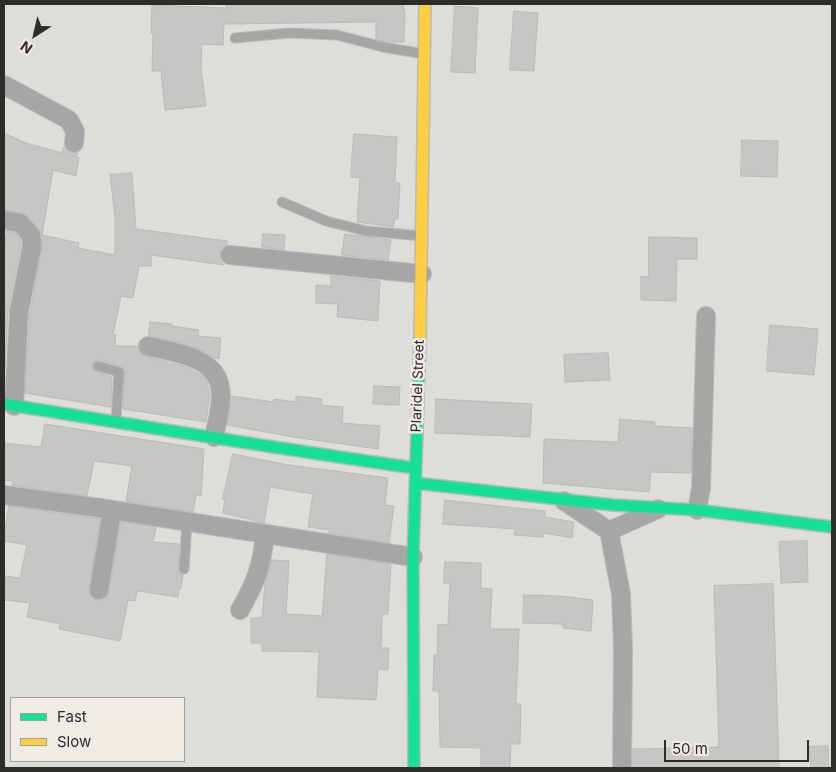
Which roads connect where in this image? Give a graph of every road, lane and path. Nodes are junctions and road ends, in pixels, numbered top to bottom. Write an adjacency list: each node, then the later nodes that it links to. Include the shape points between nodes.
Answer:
1 (425, 4): 3 (street, Plaridel Street)
2 (235, 38): 3 (lane, via 290,33 338,35 383,48)
3 (424, 54): 8 (street, Plaridel Street)
4 (4, 85): 5 (street, via 69,120 74,130)
5 (74, 143)
6 (282, 202): 8 (lane, via 326,221 366,231)
7 (4, 220): 14 (street, via 20,223 31,235 32,246 19,311)
8 (422, 236): 10 (street, Plaridel Street)
9 (230, 255): 10 (street)
10 (422, 274): 17 (street, Plaridel Street)
11 (706, 316): 22 (street, via 701,488)
12 (148, 346): 16 (street, via 187,355 214,373 220,387 220,401)
13 (98, 366): 15 (lane, via 119,372)
14 (9, 405): 15 (street)
15 (116, 422): 16 (street)
16 (214, 437): 17 (street)
17 (415, 468): 18 (street, Plaridel Street)
18 (415, 483): 20 (street); 28 (street, Plaridel Street)
19 (4, 495): 23 (street)
20 (559, 498): 21 (street); 26 (street)
21 (661, 508): 22 (street); 26 (street)
22 (697, 510): 25 (street)
23 (112, 511): 24 (street); 30 (street)
24 (187, 522): 27 (street); 29 (lane)
25 (832, 527)
26 (608, 531): 33 (street, via 621,594)
27 (265, 534): 28 (street); 31 (street, via 257,579)
28 (413, 557): 32 (street, Plaridel Street)
29 (184, 569)
30 (99, 590)
31 (240, 610)
32 (414, 768)
33 (622, 768)

